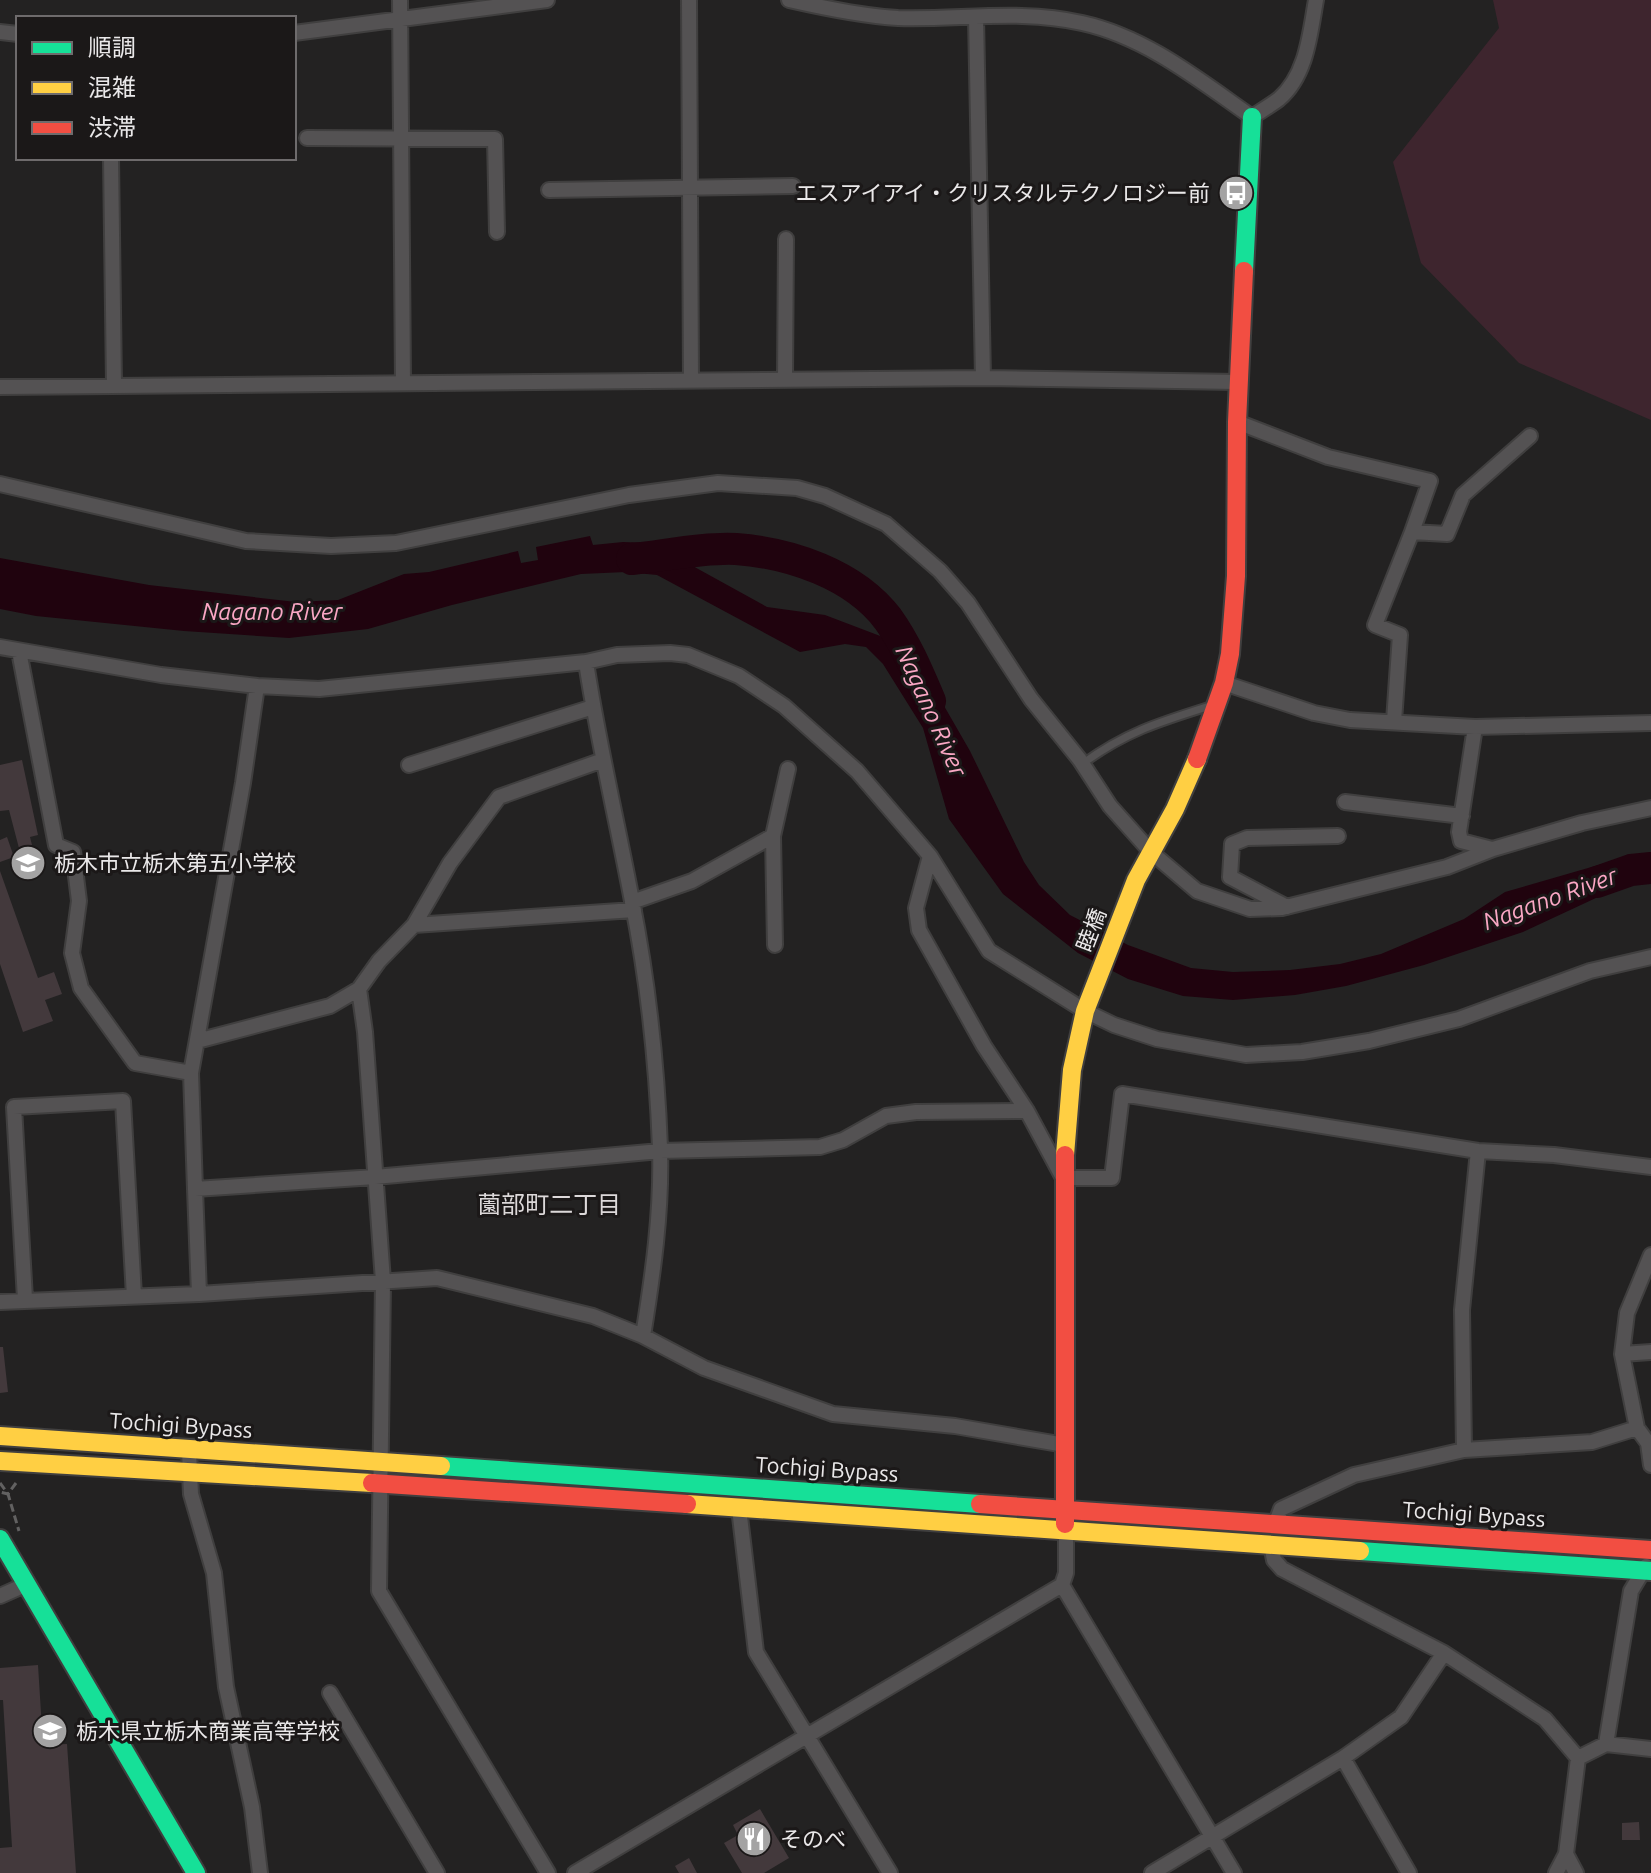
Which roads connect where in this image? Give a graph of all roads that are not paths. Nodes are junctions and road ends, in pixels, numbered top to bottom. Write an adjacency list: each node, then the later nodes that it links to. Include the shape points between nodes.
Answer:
1 (400, 0): 9 (street)
2 (547, 0): 7 (street)
3 (689, 0): 16 (street)
4 (789, 0): 6 (street)
5 (1316, 0): 11 (street, via 1306,54 1294,77 1281,97)
6 (811, 2): 8 (street, via 896,18)
7 (458, 6): 9 (street)
8 (976, 17): 11 (street, via 1058,19 1124,35); 20 (street)
9 (401, 18): 10 (street); 13 (street)
10 (296, 33)
11 (1252, 117): 23 (main road, 睦橋)
12 (307, 138): 13 (street)
13 (401, 138): 18 (street, via 495,139); 24 (street)
14 (111, 160): 25 (street)
15 (793, 186): 16 (street)
16 (690, 188): 17 (street); 22 (street)
17 (549, 190)
18 (497, 232)
19 (786, 239): 21 (street)
20 (983, 378): 21 (street); 23 (street)
21 (785, 379): 22 (street)
22 (691, 380): 24 (street)
23 (1238, 382): 27 (main road, 睦橋)
24 (403, 383): 25 (street)
25 (114, 385): 26 (street)
26 (0, 387)
27 (1237, 422): 30 (street, via 1328,457 1430,481); 34 (main road, 睦橋, via 1236,576)
28 (1530, 436): 30 (street, via 1463,495 1447,534)
29 (0, 484): 42 (street, via 246,541 331,546 396,543 673,488 718,483 797,488 886,524 940,571)
30 (1412, 532): 38 (street, via 1375,625 1400,635)
31 (0, 647): 32 (street)
32 (19, 651): 35 (street); 61 (street, via 56,845 73,852 79,901 72,953 81,988 135,1063)
33 (586, 662): 35 (street, via 319,689); 37 (street); 52 (street, via 670,653 739,676 829,744)
34 (1224, 683): 36 (main road, 睦橋); 38 (street, via 1314,713)
35 (257, 686): 60 (street)
36 (1217, 704): 42 (lane, via 1140,729); 51 (main road, 睦橋, via 1175,809)
37 (593, 707): 41 (street); 43 (street)
38 (1394, 721): 40 (street)
39 (1651, 723): 40 (street)
40 (1475, 727): 47 (street)
41 (603, 760): 53 (street); 55 (street, via 499,797 450,863)
42 (1082, 764): 51 (street)
43 (409, 765)
44 (788, 769): 48 (street)
45 (1345, 802): 47 (street)
46 (1651, 808): 50 (street)
47 (1462, 816): 50 (street, via 1461,841)
48 (773, 836): 53 (street, via 692,881); 56 (street)
49 (1338, 836): 54 (street, via 1247,838 1232,844 1230,877)
50 (1493, 849): 54 (street, via 1447,867)
51 (1151, 852): 54 (street, via 1197,891 1250,909); 59 (main road, 睦橋)
52 (930, 856): 59 (street, via 989,951); 62 (street, via 916,908 919,930)
53 (633, 906): 55 (street); 63 (street)
54 (1287, 907)
55 (414, 925): 58 (street)
56 (775, 945)
57 (1651, 957): 59 (street, via 1590,971 1459,1019 1302,1052 1246,1055 1193,1047 1114,1025)
58 (359, 989): 60 (street, via 330,1006); 66 (street)
59 (1088, 1004): 67 (main road, 睦橋, via 1072,1070)
60 (197, 1041): 61 (street)
61 (191, 1073): 68 (street)
62 (1027, 1111): 63 (street, via 886,1116 820,1147); 67 (street)
63 (660, 1151): 66 (street); 76 (street, via 654,1269)
64 (1478, 1151): 65 (street); 67 (street, via 1122,1094 1112,1178); 83 (street, via 1462,1310)
65 (1651, 1167)
66 (375, 1177): 68 (street); 71 (street)
67 (1063, 1178): 82 (main road, 睦橋)
68 (195, 1189): 72 (street)
69 (1651, 1255): 70 (street)
70 (1647, 1270): 78 (street, via 1627,1313)
71 (383, 1281): 72 (street); 76 (street, via 437,1278 549,1303); 86 (street)
72 (199, 1294): 73 (street)
73 (134, 1296): 74 (street); 74 (street, via 123,1101 14,1107)
74 (25, 1299): 75 (street)
75 (0, 1302)
76 (643, 1336): 82 (street, via 704,1368 833,1414 955,1426)
77 (1651, 1352): 78 (street)
78 (1622, 1354): 79 (street)
79 (1637, 1428): 81 (street); 83 (street, via 1592,1442)
80 (0, 1436): 84 (main road, Tochigi Bypass)
81 (1650, 1443): 87 (street)
82 (1065, 1445): 91 (main road, 睦橋)
83 (1464, 1450): 92 (street, via 1354,1475 1281,1509)
84 (189, 1451): 86 (main road, Tochigi Bypass); 88 (street)
85 (0, 1461): 88 (main road, Tochigi Bypass)
86 (379, 1463): 89 (street); 91 (main road, Tochigi Bypass)
87 (1651, 1465)
88 (190, 1473): 89 (main road, Tochigi Bypass); 111 (street, via 214,1573 226,1687)
89 (378, 1483): 90 (main road, Tochigi Bypass); 113 (street, via 379,1591)
90 (739, 1508): 93 (main road, Tochigi Bypass); 103 (street, via 754,1645)
91 (1065, 1508): 92 (main road, Tochigi Bypass); 93 (main road, 睦橋)
92 (1275, 1525): 96 (main road, Tochigi Bypass)
93 (1066, 1530): 95 (main road, Tochigi Bypass); 99 (street)
94 (0, 1539): 98 (main road)
95 (1271, 1544): 97 (main road, Tochigi Bypass); 101 (street, via 1282,1569)
96 (1651, 1550)
97 (1649, 1567): 104 (street, via 1631,1591)
98 (27, 1584): 100 (street); 110 (main road)
99 (1062, 1585): 103 (street); 108 (street)
100 (0, 1596)
101 (1444, 1653): 106 (street, via 1401,1717); 107 (street, via 1545,1719)
102 (330, 1693): 112 (street)
103 (808, 1736): 114 (street); 115 (street)
104 (1606, 1744): 105 (street); 107 (street)
105 (1651, 1749)
106 (1343, 1758): 108 (street); 118 (street)
107 (1578, 1758): 109 (street)
108 (1213, 1838): 116 (street); 117 (street)
109 (1566, 1854): 119 (street); 120 (street)
110 (196, 1873)
111 (260, 1873)
112 (437, 1873)
113 (548, 1873)
114 (575, 1873)
115 (890, 1873)
116 (1152, 1873)
117 (1234, 1873)
118 (1409, 1873)
119 (1556, 1873)
120 (1576, 1873)

